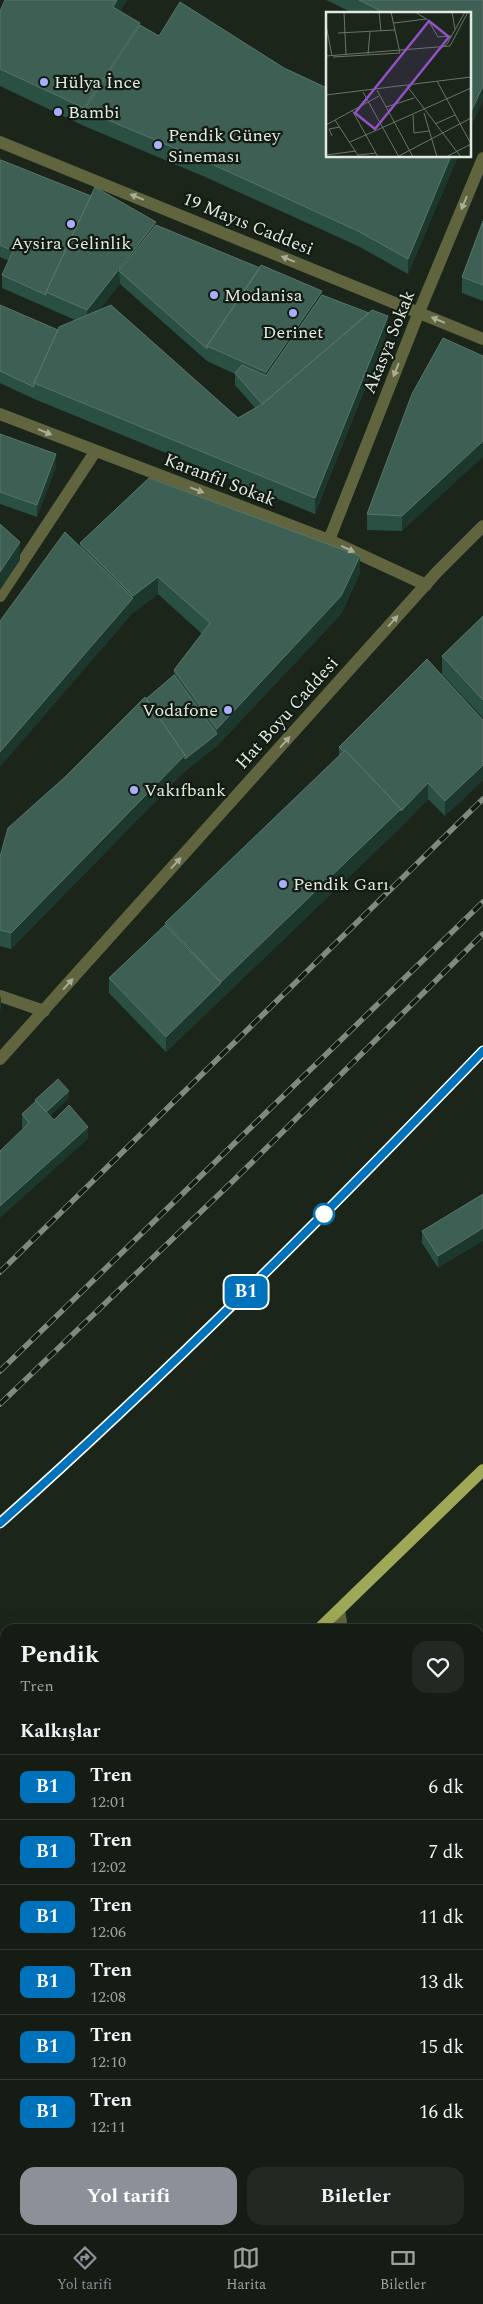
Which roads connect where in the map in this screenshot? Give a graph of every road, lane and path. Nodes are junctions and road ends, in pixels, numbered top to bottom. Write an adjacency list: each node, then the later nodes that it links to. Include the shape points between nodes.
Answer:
1 (0, 142): 3 (street, 19 Mayıs Caddesi, one-way to 1)
2 (483, 158): 3 (street, Akasya Sokak, one-way to 3)
3 (419, 312): 4 (street, 19 Mayıs Caddesi, one-way to 3); 8 (street, Akasya Sokak, one-way to 8)
4 (483, 339)
5 (0, 414): 6 (street, Karanfil Sokak, one-way to 6)
6 (95, 452): 8 (street, Karanfil Sokak, one-way to 8); 10 (street)
7 (483, 526): 9 (street, Hat Boyu Caddesi)
8 (329, 540): 9 (street, Karanfil Sokak, one-way to 9)
9 (426, 585): 12 (street, Hat Boyu Caddesi, one-way to 9)
10 (0, 596)
11 (0, 996): 12 (street)
12 (44, 1011): 13 (street, Hat Boyu Caddesi)
13 (0, 1059)
14 (483, 1470): 15 (main road)
15 (339, 1610): 16 (main road); 17 (street)
16 (324, 1624)
17 (341, 1624)

